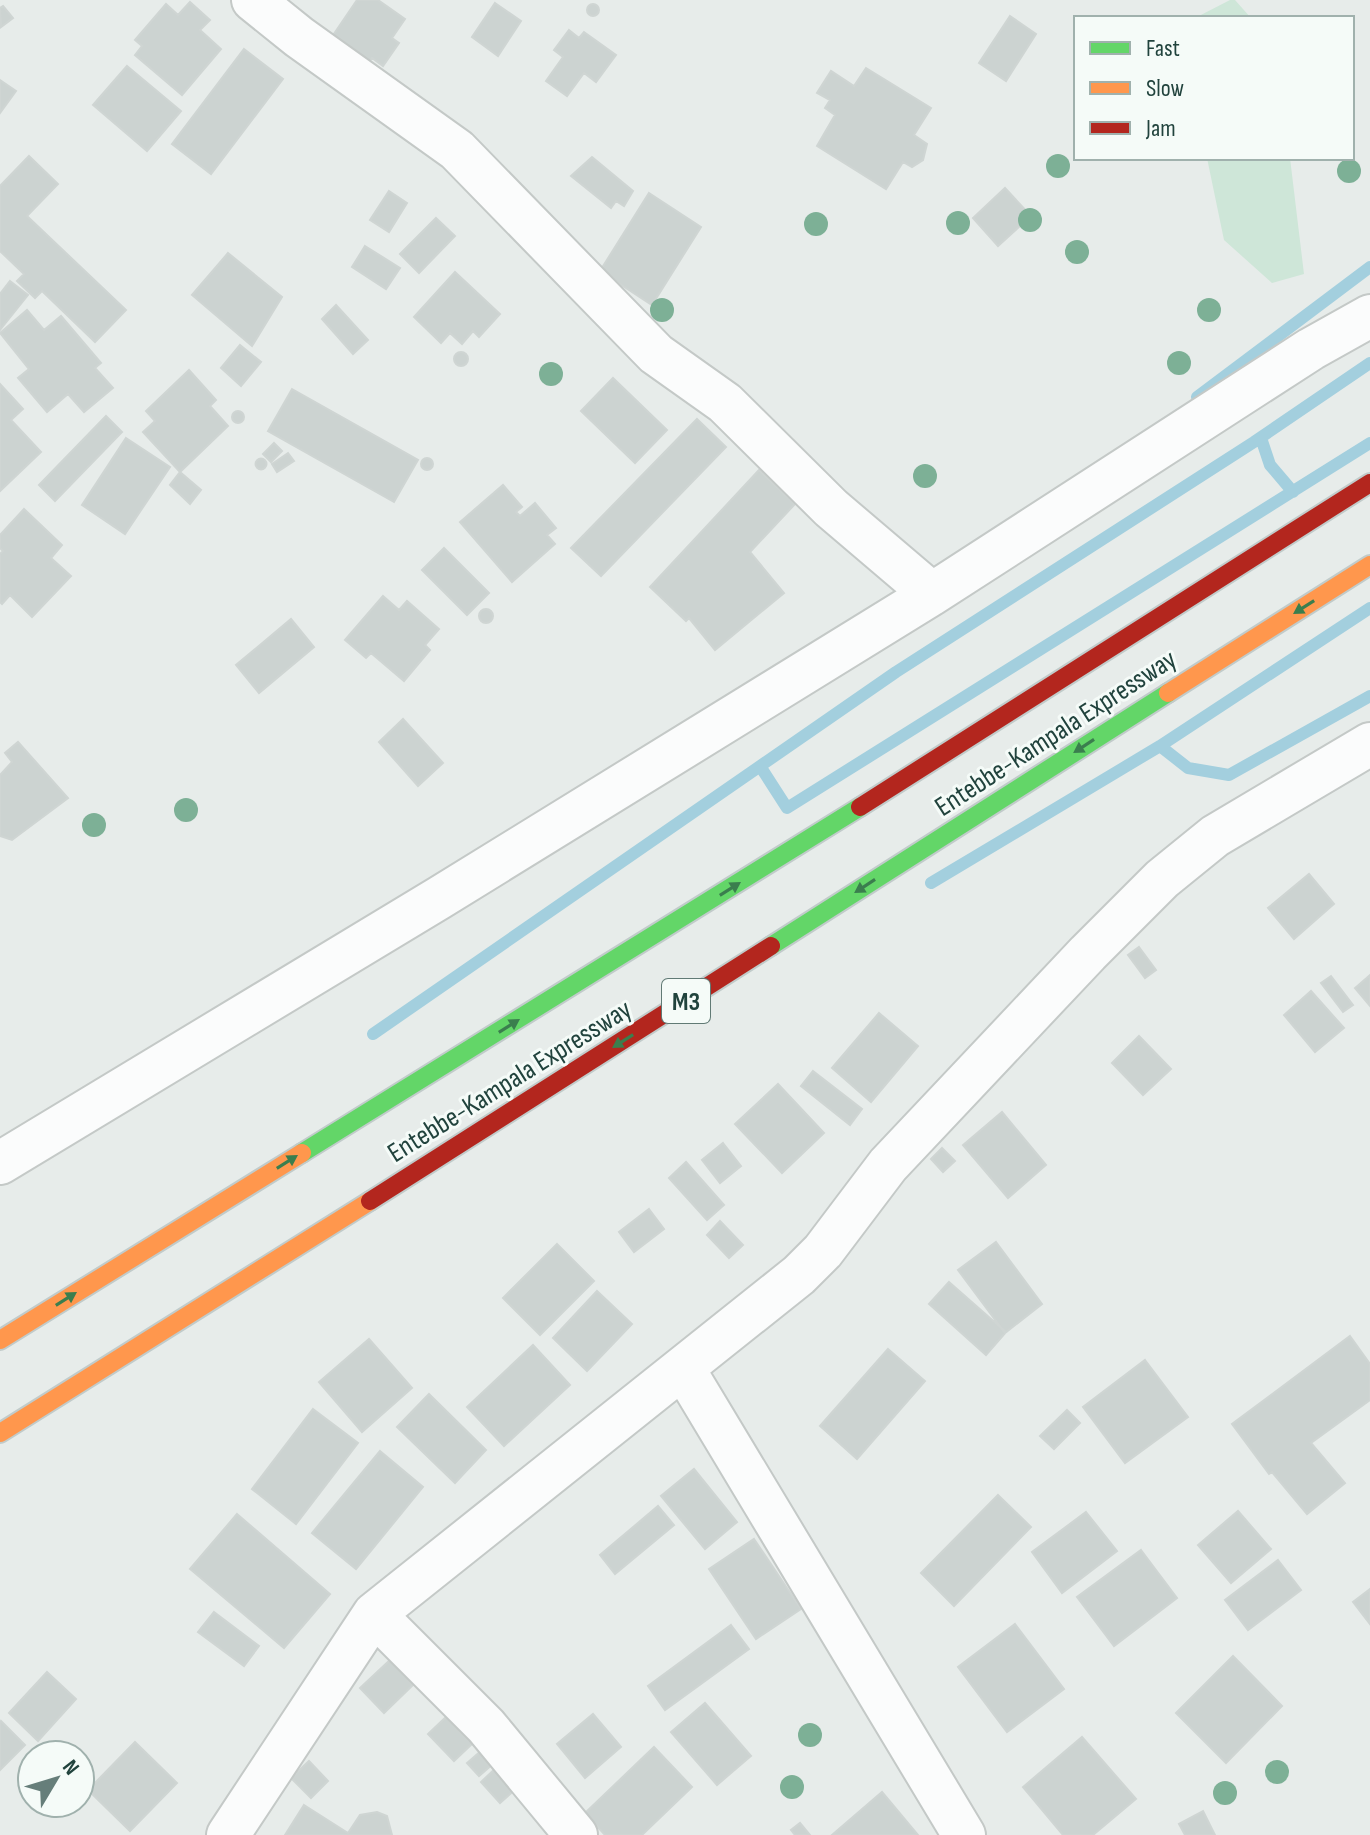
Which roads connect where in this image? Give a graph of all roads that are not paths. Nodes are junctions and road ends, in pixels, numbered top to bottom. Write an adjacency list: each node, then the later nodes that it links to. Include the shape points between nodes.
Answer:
1 (253, 0): 5 (street, via 457,150 656,354 725,403 831,508)
2 (1370, 316): 5 (street)
3 (1370, 483): 8 (highway, Entebbe-Kampala Expressway / M3, one-way to 3, via 708,903)
4 (1370, 565): 10 (highway, Entebbe-Kampala Expressway / M3, one-way to 10)
5 (932, 594): 7 (street)
6 (1370, 744): 9 (street, via 1215,836 1162,879 888,1165 823,1251)
7 (0, 1163)
8 (0, 1340)
9 (683, 1368): 11 (street); 14 (street)
10 (0, 1433)
11 (374, 1614): 12 (street); 13 (street, via 486,1726)
12 (228, 1835)
13 (576, 1835)
14 (964, 1835)

